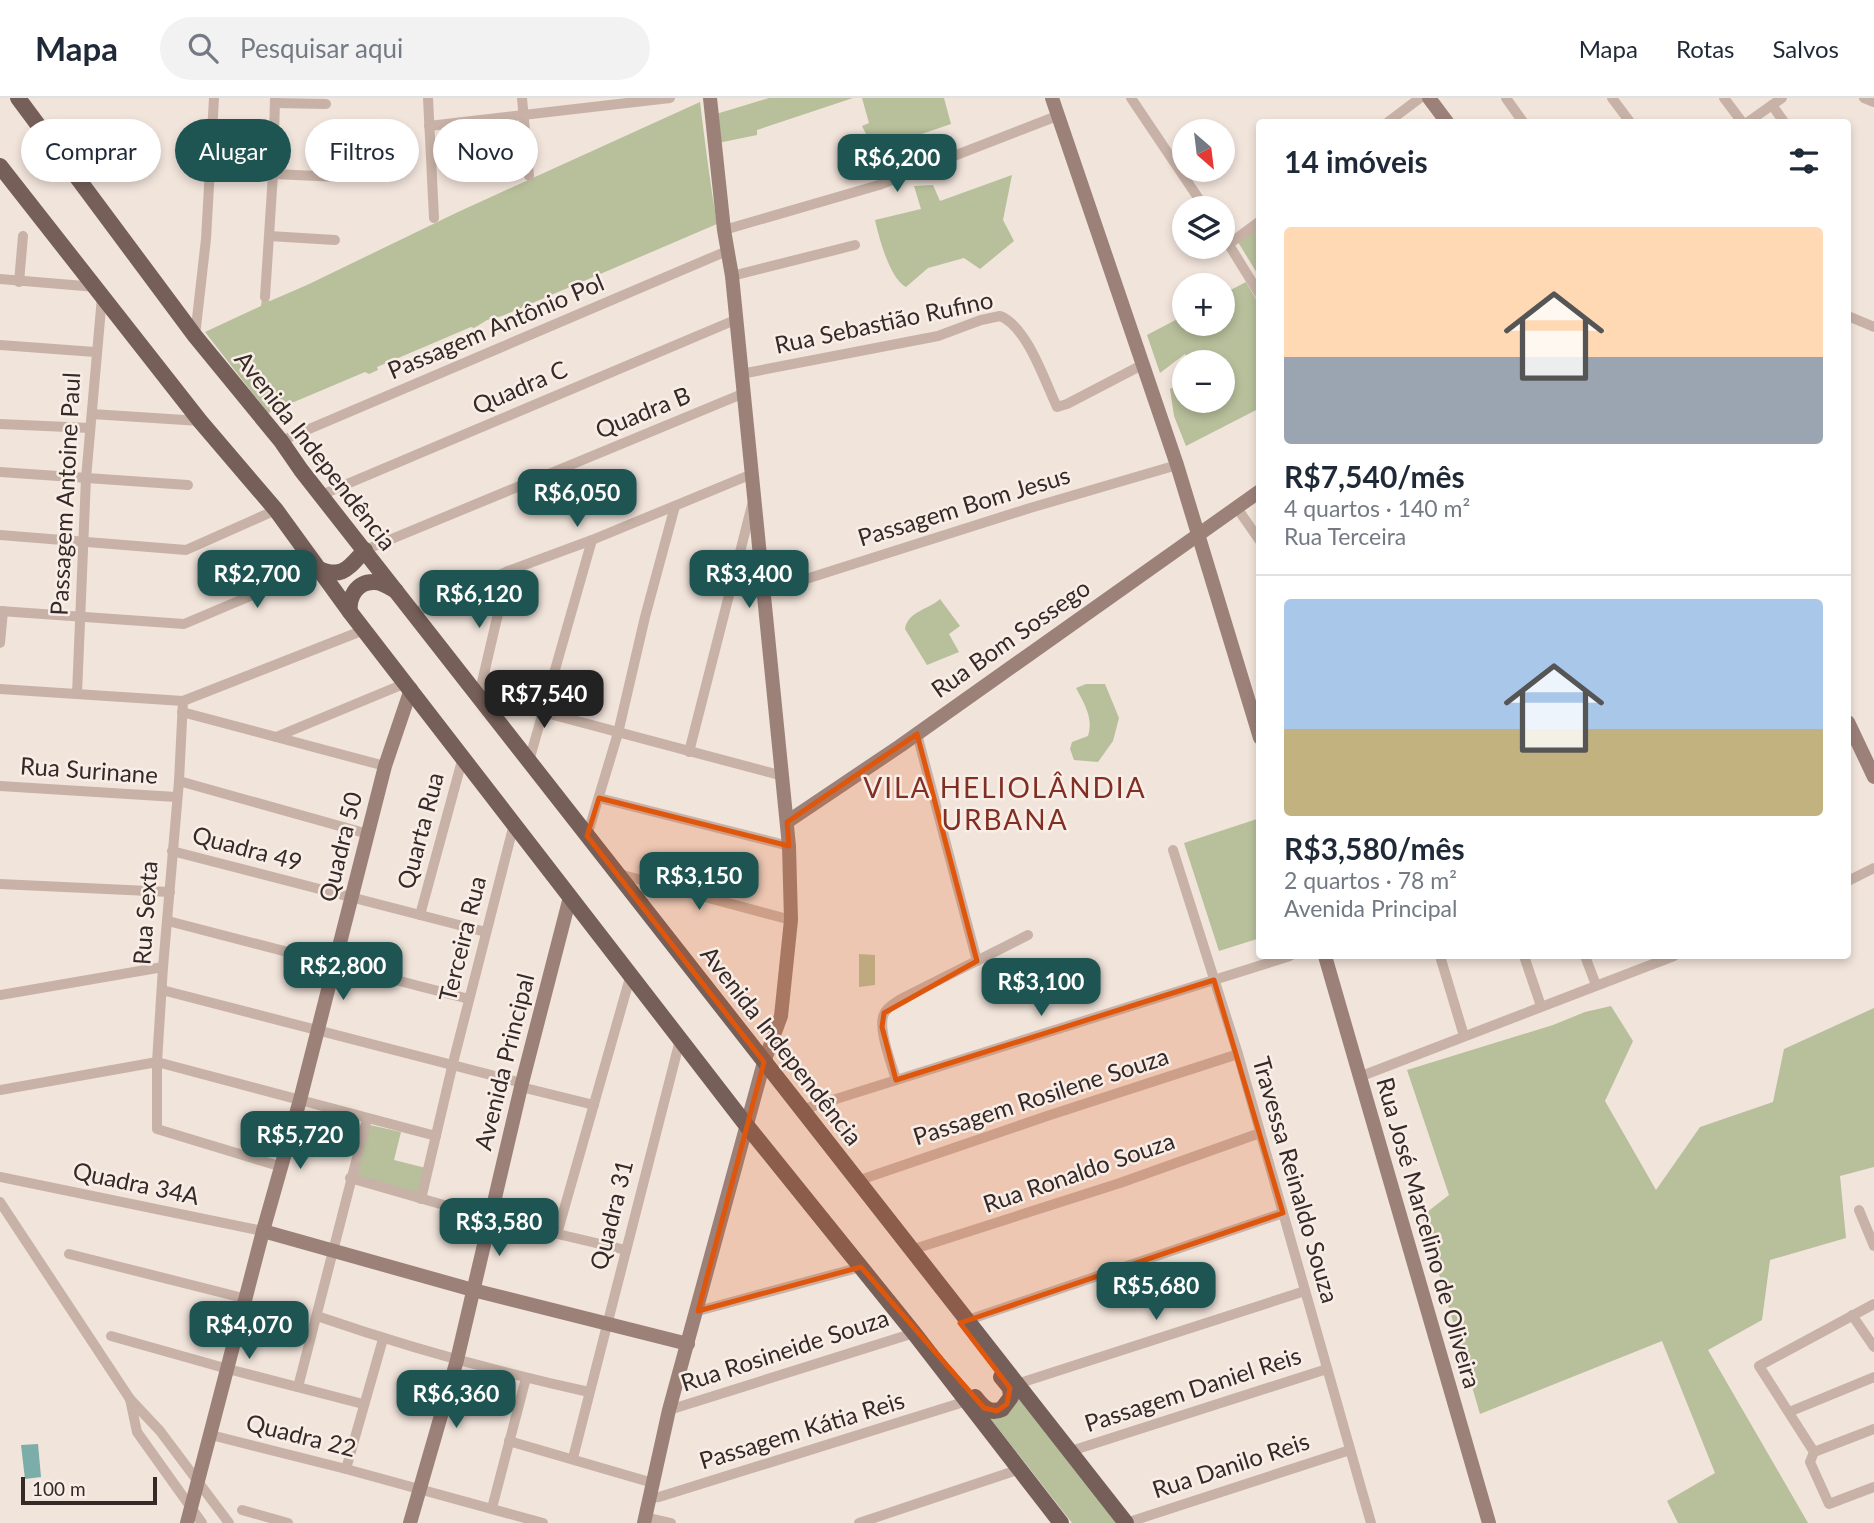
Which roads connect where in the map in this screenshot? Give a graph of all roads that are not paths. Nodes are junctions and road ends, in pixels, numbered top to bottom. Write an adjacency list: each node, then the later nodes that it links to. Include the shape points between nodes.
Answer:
1 (18, 98): 55 (main road, Avenida Independência)
2 (214, 98): 55 (street)
3 (428, 98): 32 (street)
4 (522, 98): 21 (street)
5 (670, 98): 17 (street)
6 (710, 98): 38 (street)
7 (1052, 98): 22 (street)
8 (1130, 98): 35 (street)
9 (1420, 98): 25 (street)
10 (1429, 98): 26 (street)
11 (1506, 98): 27 (street)
12 (1612, 98): 28 (street)
13 (1724, 98): 29 (street)
14 (1782, 98): 20 (street)
15 (1864, 98): 18 (street)
16 (275, 100): 19 (street); 23 (street)
17 (617, 101): 21 (street)
18 (1874, 102)
19 (326, 104)
20 (1772, 105): 30 (street); 31 (street)
21 (524, 114): 24 (street); 32 (street)
22 (1057, 116): 38 (street, via 879,185); 58 (street)
23 (274, 119)
24 (524, 119)
25 (1392, 119)
26 (1445, 119)
27 (1521, 119)
28 (1628, 119)
29 (1740, 119)
30 (1752, 119)
31 (1782, 119)
32 (429, 125): 36 (street)
33 (0, 166): 50 (main road)
34 (273, 182): 41 (street)
35 (1197, 196)
36 (434, 218)
37 (1256, 222): 39 (street)
38 (724, 230): 44 (street)
39 (1235, 234)
40 (23, 236): 48 (street)
41 (270, 236): 42 (street); 51 (street)
42 (335, 240)
43 (855, 245): 46 (street)
44 (727, 251): 46 (street); 65 (street, Passagem Antônio Pol)
45 (1235, 254): 49 (street)
46 (732, 276): 53 (street)
47 (0, 279): 48 (street)
48 (19, 282): 50 (street)
49 (1256, 288)
50 (99, 292): 57 (street, Passagem Antoine Paul); 62 (main road)
51 (265, 297)
52 (1851, 317): 54 (street)
53 (735, 320): 59 (street); 72 (street, Quadra C)
54 (1874, 327)
55 (195, 336): 65 (main road, Avenida Independência)
56 (0, 345): 57 (street)
57 (95, 352): 61 (street, Passagem Antoine Paul)
58 (1143, 365): 59 (street, Rua Sebastião Rufino, via 1058,407 1015,325 1000,316 938,336); 66 (street)
59 (741, 374): 60 (street)
60 (743, 394): 68 (street); 82 (street, Quadra B)
61 (92, 414): 62 (street); 64 (street, Passagem Antoine Paul)
62 (200, 421): 76 (main road)
63 (0, 424): 64 (street)
64 (90, 428): 69 (street, Passagem Antoine Paul)
65 (281, 441): 72 (main road, Avenida Independência)
66 (1177, 465): 78 (street); 86 (street, Passagem Bom Jesus)
67 (0, 472): 69 (street)
68 (752, 474): 73 (street); 74 (street)
69 (86, 478): 70 (street); 81 (street, Passagem Antoine Paul)
70 (188, 485)
71 (1256, 494): 75 (street, Rua Bom Sossego)
72 (321, 495): 82 (main road, Avenida Independência)
73 (755, 495): 86 (street); 104 (street)
74 (675, 506): 80 (street); 101 (street)
75 (1237, 508): 78 (street, Rua Bom Sossego); 79 (street)
76 (276, 510): 81 (street, via 186,550); 83 (main road)
77 (0, 535): 81 (street)
78 (1199, 535): 99 (street); 102 (street, Rua Bom Sossego)
79 (1256, 535)
80 (592, 540): 84 (street); 98 (street)
81 (83, 541): 90 (street, Passagem Antoine Paul)
82 (365, 550): 83 (main road, via 344,571); 85 (main road, Avenida Independência)
83 (317, 568): 88 (main road); 90 (street, via 184,624)
84 (508, 571): 89 (street); 96 (street)
85 (398, 592): 88 (main road, via 380,583 365,584 352,595); 89 (main road, Avenida Independência)
86 (765, 592): 108 (street)
87 (1, 611): 90 (street); 92 (street)
88 (350, 612): 91 (main road)
89 (414, 613): 96 (main road, Avenida Independência)
90 (80, 616): 95 (street, Passagem Antoine Paul)
91 (364, 630): 93 (main road); 97 (street)
92 (0, 643)
93 (409, 686): 103 (street); 105 (main road); 107 (street, Quadra 50)
94 (0, 689): 95 (street)
95 (77, 694): 97 (street)
96 (479, 695): 98 (street); 106 (main road, Avenida Independência)
97 (182, 706): 103 (street); 110 (street, Rua Sexta)
98 (543, 714): 101 (street); 106 (street)
99 (1256, 725)
100 (1851, 728): 109 (street)
101 (618, 733): 104 (street); 113 (street)
102 (917, 734): 114 (street, Rua Bom Sossego); 139 (street)
103 (276, 737): 107 (street)
104 (689, 752): 108 (street)
105 (463, 757): 115 (main road); 128 (street, Quarta Rua)
106 (528, 761): 117 (main road, Avenida Independência)
107 (385, 766): 116 (street, Quadra 50)
108 (783, 776): 114 (street)
109 (1874, 777)
110 (179, 781): 112 (street, Rua Sexta); 116 (street)
111 (0, 786): 112 (street, Rua Surinane)
112 (176, 797): 120 (street, Rua Sexta)
113 (599, 798): 117 (street); 118 (street)
114 (787, 822): 118 (street)
115 (514, 824): 126 (main road); 131 (street, Terceira Rua)
116 (368, 834): 127 (street, Quadra 50)
117 (587, 836): 122 (main road, Avenida Independência)
118 (789, 846): 129 (street)
119 (1173, 850): 143 (street, Travessa Reinaldo Souza)
120 (172, 851): 125 (street, Rua Sexta); 127 (street, Quadra 49)
121 (1874, 868): 123 (street)
122 (615, 873): 129 (street); 154 (main road, Avenida Independência)
123 (1851, 880)
124 (0, 884): 125 (street)
125 (170, 892): 130 (street, Rua Sexta)
126 (570, 897): 142 (main road); 158 (street, Avenida Principal)
127 (352, 898): 128 (street, Quadra 49); 140 (street, Quadra 50)
128 (420, 915): 131 (street, Quadra 49)
129 (791, 920): 154 (street, via 781,1016)
130 (168, 921): 140 (street); 141 (street, Rua Sexta)
131 (486, 932): 147 (street, Terceira Rua)
132 (1028, 935): 139 (street)
133 (1280, 959): 143 (street)
134 (1326, 959): 156 (street, Rua José Marcelino de Oliveira)
135 (1441, 959): 150 (street)
136 (1525, 959): 148 (street)
137 (1586, 959): 144 (street)
138 (1666, 959): 144 (street)
139 (977, 961): 157 (street, via 901,999 884,1013 882,1027)
140 (335, 964): 147 (street); 149 (street, Quadra 50)
141 (163, 967): 145 (street, Rua Sexta); 146 (street)
142 (631, 974): 151 (main road); 161 (street)
143 (1214, 980): 152 (street, Travessa Reinaldo Souza); 157 (street)
144 (1596, 985): 148 (street)
145 (162, 990): 149 (street); 153 (street, Rua Sexta)
146 (0, 995)
147 (469, 999): 155 (street, Terceira Rua)
148 (1541, 1006): 150 (street)
149 (317, 1031): 155 (street); 160 (street, Quadra 50)
150 (1464, 1036): 156 (street)
151 (681, 1039): 164 (main road); 180 (street, Quadra 31)
152 (1238, 1054): 165 (street, Travessa Reinaldo Souza); 170 (street, Passagem Rosilene Souza)
153 (157, 1062): 159 (street); 160 (street); 167 (street, Rua Sexta, via 157,1129)
154 (764, 1062): 162 (main road, Avenida Independência); 164 (street)
155 (453, 1063): 158 (street); 166 (street, Terceira Rua)
156 (1359, 1077): 242 (street, Rua José Marcelino de Oliveira)
157 (895, 1080): 162 (street)
158 (521, 1085): 161 (street); 175 (street, Avenida Principal)
159 (0, 1090)
160 (300, 1100): 163 (street); 167 (street, Quadra 50)
161 (594, 1105): 177 (street)
162 (801, 1110): 170 (main road, Avenida Independência)
163 (366, 1119): 166 (street); 169 (street)
164 (747, 1126): 183 (main road); 190 (street)
165 (1260, 1133): 174 (street, Travessa Reinaldo Souza); 181 (street, Rua Ronaldo Souza)
166 (436, 1136): 171 (street, Terceira Rua)
167 (282, 1167): 176 (street, Quadra 50)
168 (0, 1177): 176 (street, Quadra 34A)
169 (350, 1178): 171 (street); 179 (street)
170 (857, 1181): 181 (main road, Avenida Independência)
171 (421, 1199): 175 (street)
172 (0, 1202): 208 (street)
173 (1859, 1210): 178 (street)
174 (1283, 1213): 186 (street, Travessa Reinaldo Souza); 193 (street)
175 (489, 1218): 177 (street); 185 (street, Avenida Principal)
176 (263, 1231): 179 (street); 187 (street, Quadra 50)
177 (557, 1234): 180 (street)
178 (1874, 1246)
179 (331, 1250): 185 (street); 192 (street)
180 (626, 1250): 194 (street, Quadra 31)
181 (911, 1250): 184 (main road, Avenida Independência)
182 (69, 1254): 187 (street)
183 (861, 1267): 189 (main road); 190 (street)
184 (929, 1272): 189 (main road, via 938,1295 1010,1388 1007,1404 996,1411 984,1408 917,1326); 193 (main road, Avenida Independência)
185 (473, 1290): 194 (street); 200 (street, Avenida Principal)
186 (1305, 1291): 201 (street, Travessa Reinaldo Souza); 205 (street)
187 (247, 1299): 202 (street, Quadra 50)
188 (1874, 1304): 191 (street)
189 (896, 1310): 195 (main road)
190 (698, 1311): 198 (street)
191 (1852, 1315): 199 (street); 212 (street, via 1759,1366)
192 (317, 1316): 197 (street); 206 (street)
193 (968, 1320): 205 (main road, Avenida Independência)
194 (609, 1323): 198 (street); 207 (street, Quadra 31)
195 (914, 1333): 209 (main road); 211 (street, Rua Rosineide Souza)
196 (111, 1336): 202 (street)
197 (383, 1339): 200 (street); 210 (street)
198 (688, 1344): 211 (street)
199 (1874, 1347)
200 (457, 1360): 204 (street); 225 (street, Avenida Principal)
201 (1327, 1369): 216 (street, Travessa Reinaldo Souza); 217 (street, Passagem Daniel Reis)
202 (228, 1370): 206 (street); 214 (street, Quadra 50)
203 (1874, 1377): 212 (street)
204 (526, 1378): 207 (street); 215 (street)
205 (1017, 1384): 217 (main road, Avenida Independência)
206 (298, 1387): 210 (street)
207 (589, 1392): 219 (street, Quadra 31)
208 (130, 1399): 222 (street); 227 (street, via 137,1432)
209 (967, 1401): 220 (main road); 226 (street, Passagem Kátia Reis)
210 (363, 1404): 221 (street)
211 (669, 1410): 223 (street)
212 (1789, 1412): 218 (street)
213 (1874, 1429): 218 (street)
214 (211, 1435): 221 (street, Quadra 22); 222 (street, Quadra 50)
215 (509, 1441): 219 (street); 228 (street)
216 (1350, 1450): 240 (street, Rua Danilo Reis); 241 (street, Travessa Reinaldo Souza)
217 (1071, 1451): 240 (main road, Avenida Independência)
218 (1814, 1452): 224 (street, via 1810,1462 1829,1504)
219 (573, 1458): 223 (street)
220 (1020, 1468): 238 (street); 239 (main road)
221 (346, 1469): 225 (street, Quadra 22)
222 (198, 1481): 227 (street, Quadra 50); 233 (street)
223 (653, 1483): 226 (street)
224 (1874, 1487)
225 (421, 1490): 228 (street, Quadra 22); 235 (street, Avenida Principal)
226 (649, 1498): 230 (street)
227 (191, 1506): 231 (street, Quadra 50); 232 (street)
228 (492, 1508): 236 (street, Quadra 22)
229 (242, 1510): 234 (street)
230 (644, 1520): 237 (street)
231 (187, 1523)
232 (202, 1523)
233 (229, 1523)
234 (288, 1523)
235 (410, 1523)
236 (543, 1523)
237 (671, 1523)
238 (859, 1523)
239 (1061, 1523)
240 (1126, 1523)
241 (1371, 1523)
242 (1489, 1523)

